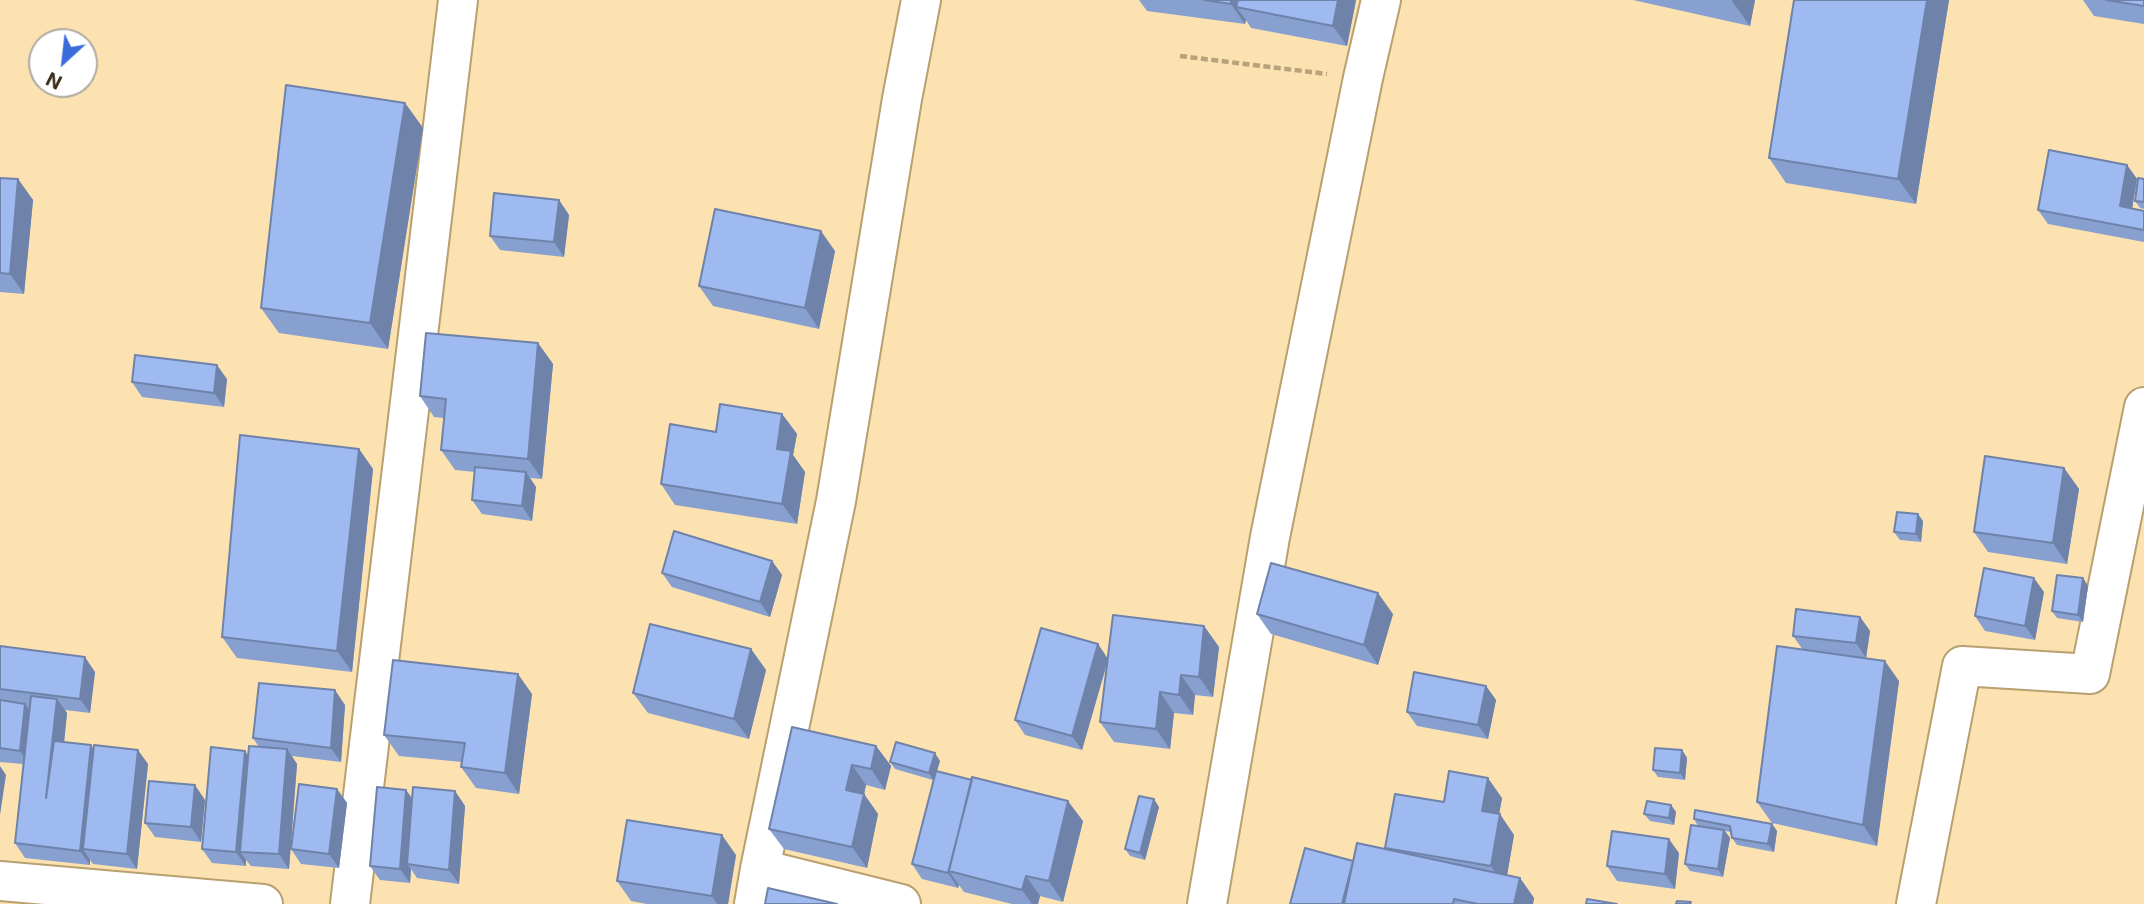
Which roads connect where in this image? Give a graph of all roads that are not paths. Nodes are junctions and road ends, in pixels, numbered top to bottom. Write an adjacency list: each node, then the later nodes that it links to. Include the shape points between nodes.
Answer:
1 (458, 0): 9 (street)
2 (921, 0): 6 (street, via 836,501)
3 (1381, 0): 11 (street, via 1270,537)
4 (2144, 407): 12 (street, via 2090,674 1962,666)
5 (0, 881): 7 (street)
6 (757, 886): 10 (street)
7 (213, 902): 8 (street)
8 (263, 904)
9 (351, 904)
10 (901, 904)
11 (1207, 904)
12 (1916, 904)

